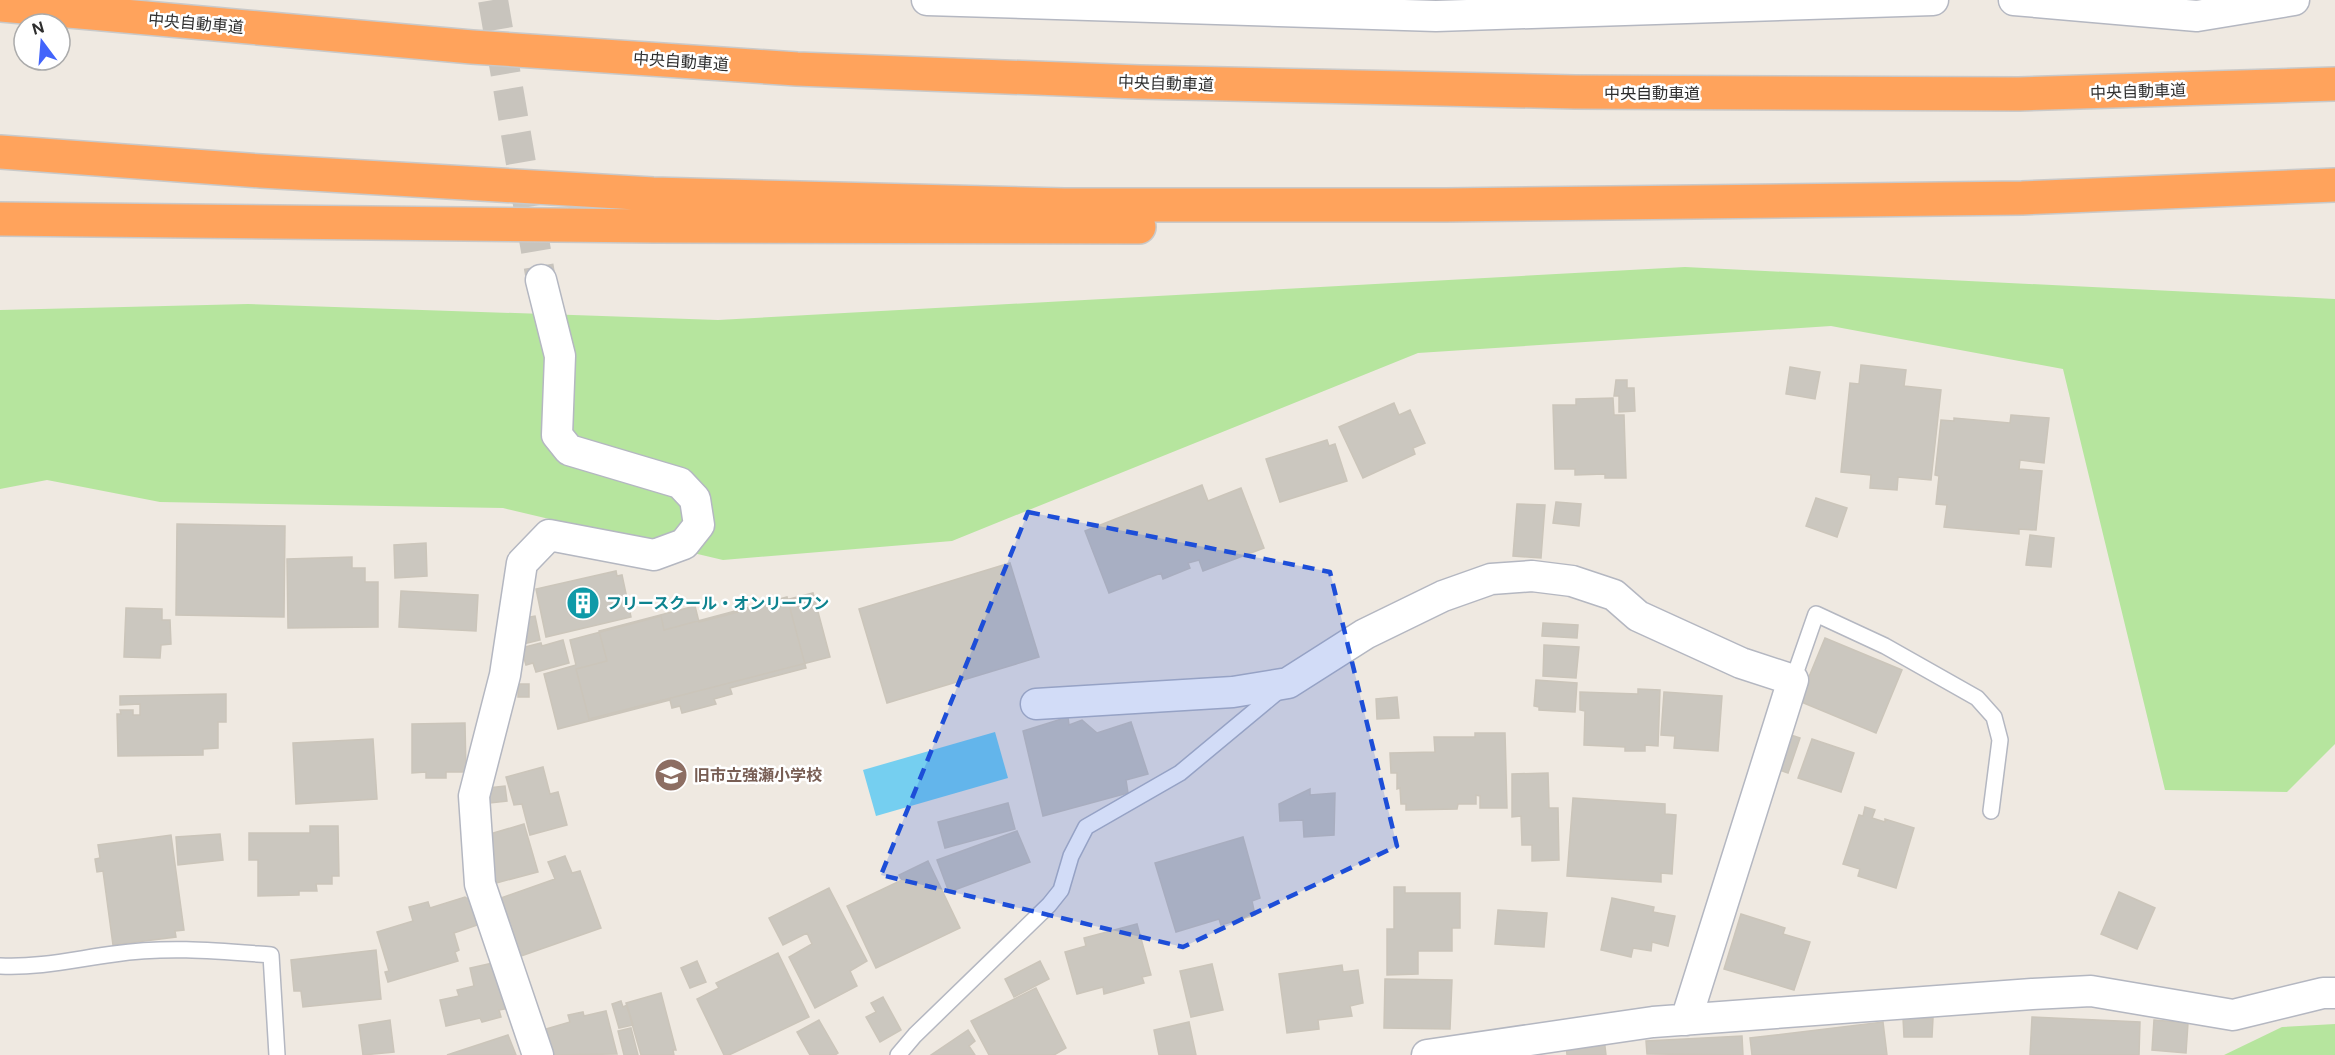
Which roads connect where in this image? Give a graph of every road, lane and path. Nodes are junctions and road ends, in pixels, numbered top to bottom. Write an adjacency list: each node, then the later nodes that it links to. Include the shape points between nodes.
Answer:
1 (927, 0): 2 (street, via 1436,16)
2 (1933, 0)
3 (2014, 0): 4 (street, via 2197,16)
4 (2294, 0)
5 (0, 5): 6 (highway, 中央自動車道, via 472,47 797,69 1139,82 1575,92 2007,94)
6 (2335, 84)
7 (0, 152): 9 (highway, via 653,194 1064,205)
8 (2335, 185): 9 (highway)
9 (2022, 198): 10 (highway, via 1444,223 1064,228)
10 (0, 219)
11 (542, 280): 21 (street, via 560,356 556,435 569,450 680,483 695,499 699,525 684,544 654,555 549,535 522,563 505,675 474,796 480,884)
12 (1793, 680): 13 (street, via 1741,663 1638,616 1614,595 1572,581 1532,576 1491,579 1443,596 1365,634); 15 (lane, via 1816,614 1885,646 1977,698 1994,717 2000,740); 18 (street)
13 (1288, 683): 14 (street, via 1233,692); 22 (lane, via 1180,772 1086,827 1060,890 1049,905)
14 (1036, 704)
15 (1990, 811)
16 (0, 966): 20 (lane, via 24,967 181,948 271,955)
17 (2335, 993): 18 (street, via 2233,1015 2091,992)
18 (1686, 1020): 19 (street)
19 (1551, 1046): 23 (street)
20 (277, 1055)
21 (538, 1055)
22 (898, 1055)
23 (1427, 1055)

